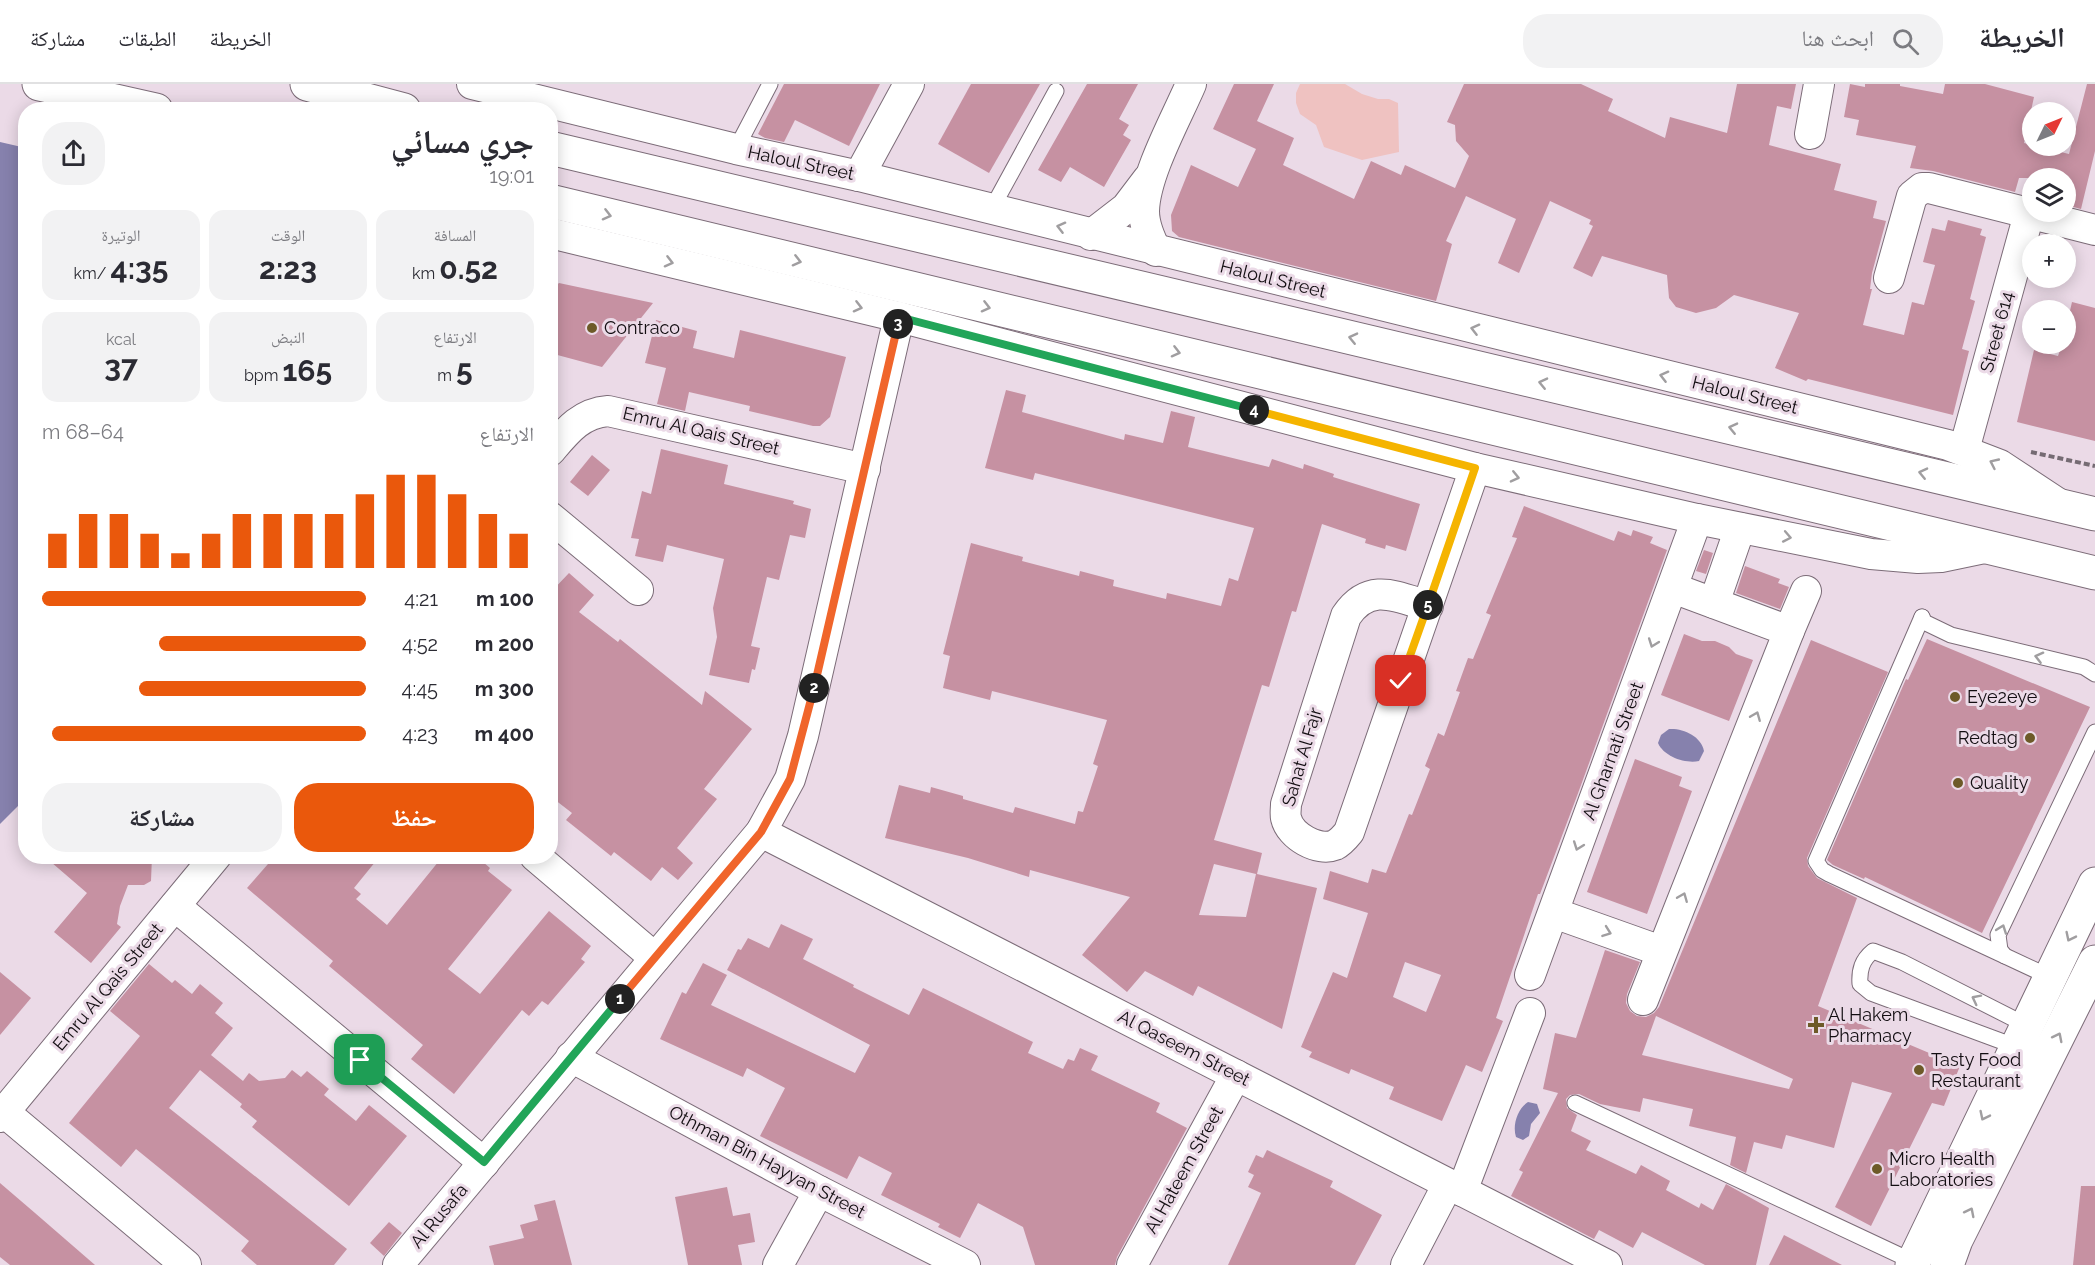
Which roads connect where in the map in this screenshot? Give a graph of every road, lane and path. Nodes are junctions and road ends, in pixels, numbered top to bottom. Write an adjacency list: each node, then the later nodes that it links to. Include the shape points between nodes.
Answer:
1 (39, 84): 9 (main road)
2 (307, 84): 10 (main road)
3 (472, 84): 11 (street, Haloul Street)
4 (770, 84): 14 (lane)
5 (909, 84): 17 (street)
6 (1191, 84): 16 (street)
7 (1819, 84): 13 (street)
8 (1056, 90): 19 (lane)
9 (120, 102)
10 (374, 102)
11 (545, 102)
12 (558, 105): 14 (street, Haloul Street)
13 (1810, 134)
14 (736, 149): 17 (street, Haloul Street)
15 (558, 150): 33 (main road, Haloul Street, one-way to 15)
16 (1152, 174): 24 (street, via 1126,208); 26 (street, via 1144,213)
17 (859, 176): 19 (street, Haloul Street)
18 (558, 203): 38 (main road, one-way to 38)
19 (991, 210): 24 (street, Haloul Street, one-way to 19)
20 (2022, 212): 27 (street, via 1922,188 1912,196)
21 (2027, 222): 30 (street, Street 614)
22 (2062, 222): 23 (street)
23 (2095, 230)
24 (1091, 234): 26 (street, Haloul Street)
25 (558, 235): 28 (street, one-way to 28)
26 (1156, 251): 30 (street, Haloul Street, one-way to 26)
27 (1889, 278)
28 (899, 317): 31 (street); 32 (street, Al Rusafa)
29 (558, 441): 32 (street, Emru Al Qais Street, via 584,417 608,411)
30 (1964, 450): 33 (street, Haloul Street, one-way to 30, via 2000,465)
31 (1475, 468): 35 (street, one-way to 35); 46 (street, Sahat Al Fajr)
32 (865, 469): 50 (street, Al Rusafa, via 803,736 790,779)
33 (2061, 506): 34 (main road, Haloul Street)
34 (2095, 514)
35 (1697, 519): 37 (street); 42 (street, Al Gharnati Street)
36 (558, 524): 43 (street)
37 (1740, 528): 38 (street, one-way to 38, via 1898,557 1941,557); 45 (street)
38 (1989, 547): 39 (main road)
39 (2037, 558): 40 (main road); 41 (main road)
40 (2095, 573)
41 (2095, 583)
42 (1673, 588): 45 (street); 55 (street, Al Gharnati Street, one-way to 55)
43 (638, 590)
44 (1806, 591): 47 (street)
45 (1714, 603): 47 (street)
46 (1428, 606): 46 (street, Sahat Al Fajr, via 1349,832 1333,846 1314,845 1292,830 1286,818 1286,804 1346,616 1354,604 1377,594)
47 (1790, 631): 56 (street, one-way to 47)
48 (2095, 674): 57 (lane, one-way to 57, via 1951,635 1924,622 1922,617 1816,861 1822,870)
49 (2095, 732): 57 (lane, one-way to 49, via 1998,935)
50 (761, 832): 58 (street, Al Rusafa); 66 (street, Al Qaseem Street)
51 (209, 864): 54 (street, Emru Al Qais Street)
52 (544, 864): 58 (street)
53 (2095, 884): 61 (main road, one-way to 61)
54 (175, 906): 68 (street, Emru Al Qais Street); 69 (street)
55 (1554, 913): 56 (street, one-way to 56); 60 (street, Al Gharnati Street)
56 (1661, 951): 62 (street)
57 (2005, 956): 61 (lane)
58 (655, 958): 65 (street, Al Rusafa)
59 (2095, 962): 80 (main road, one-way to 59)
60 (1530, 975)
61 (2050, 977): 64 (main road)
62 (1643, 1000)
63 (1530, 1012): 70 (street)
64 (2022, 1036): 64 (lane, one-way to 64, via 1902,962 1873,951 1865,958 1859,972 1860,984 1871,993); 72 (main road, one-way to 72)
65 (571, 1057): 69 (street, Al Rusafa); 71 (street, Othman Bin Hayyan Street)
66 (1236, 1075): 70 (street, Al Qaseem Street); 77 (street, Al Hateem Street)
67 (1575, 1103): 72 (lane)
68 (2, 1115): 73 (street)
69 (484, 1162): 74 (street, Al Rusafa)
70 (1455, 1187): 78 (street); 79 (street, Al Qaseem Street)
71 (819, 1191): 75 (street); 76 (street, Othman Bin Hayyan Street)
72 (1913, 1263)
73 (186, 1265)
74 (398, 1265)
75 (778, 1265)
76 (965, 1265)
77 (1132, 1265)
78 (1406, 1265)
79 (1607, 1265)
80 (1947, 1265)

